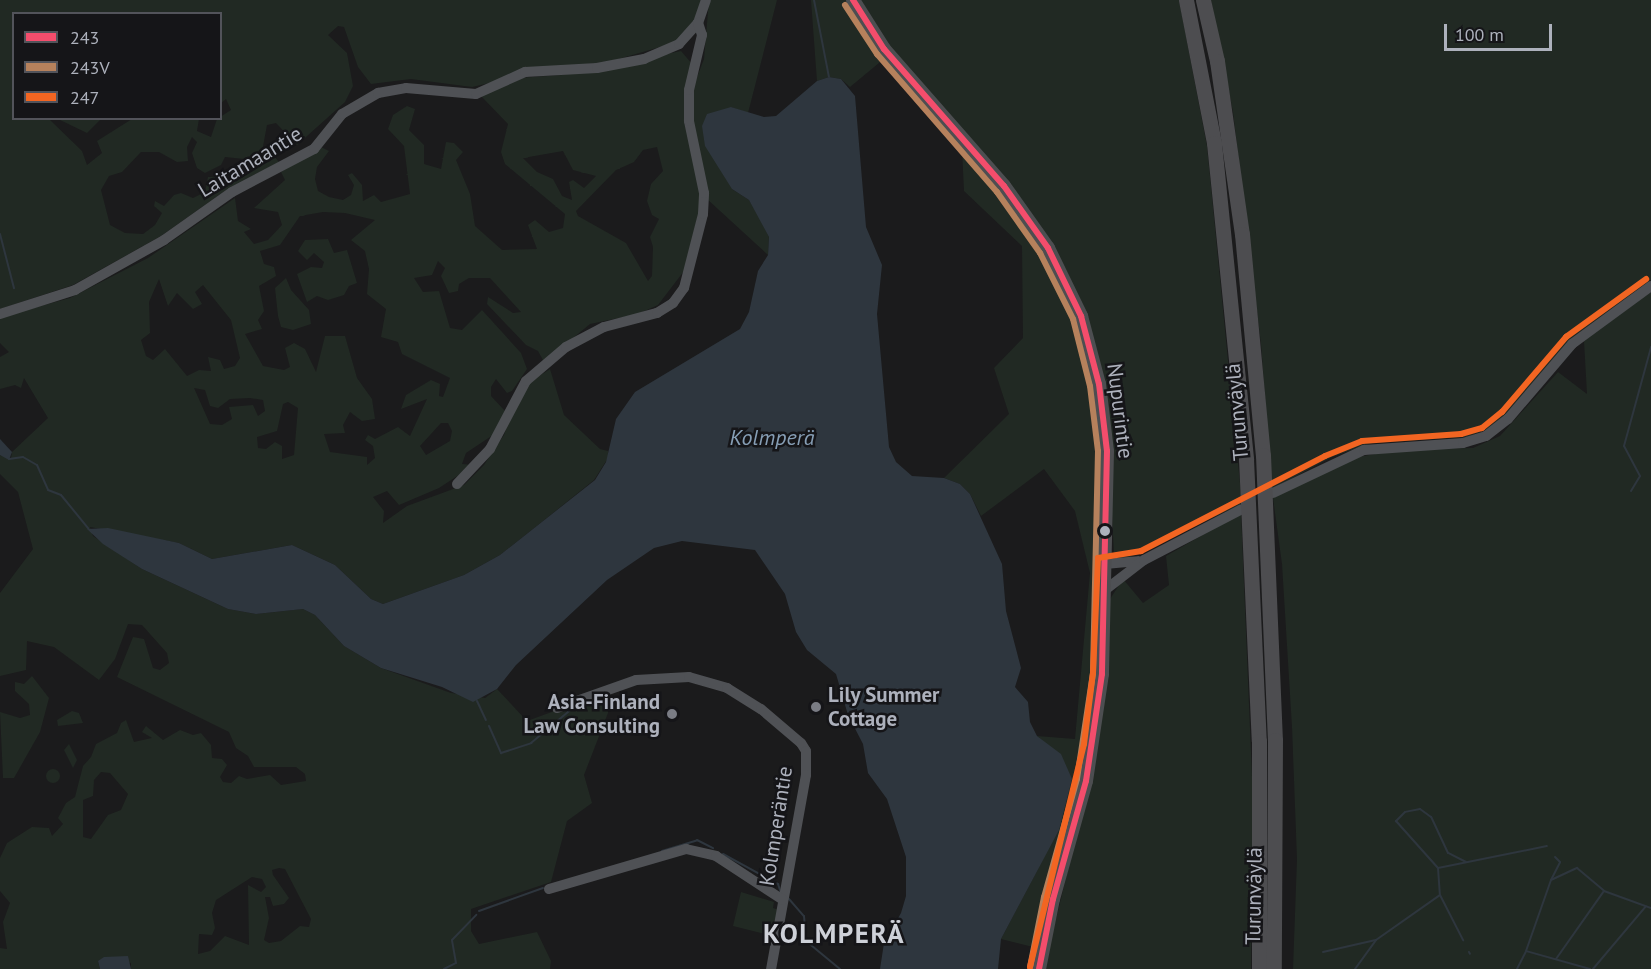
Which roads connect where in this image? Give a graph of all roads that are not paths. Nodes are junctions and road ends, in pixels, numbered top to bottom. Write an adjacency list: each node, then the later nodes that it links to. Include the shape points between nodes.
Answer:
1 (706, 0): 5 (street, Laitamaantie)
2 (853, 0): 12 (main road, Nupurintie, via 884,49 1029,219 1066,281 1081,316 1102,402 1107,451)
3 (1186, 0): 19 (highway, Turunväylä, via 1214,143 1246,459 1259,741)
4 (1203, 0): 20 (highway, Turunväylä, via 1217,61 1242,234 1263,455 1275,740)
5 (698, 23): 7 (street, Laitamaantie, via 679,44 644,59 597,68 525,72 476,94 406,88 378,93 342,114 314,149 232,192 164,240 75,290); 8 (street, via 702,35 689,90 689,121 704,193 703,214 684,288 673,303 657,313 604,327 566,347 526,381 490,448)
6 (1651, 286): 9 (street, via 1572,344 1508,419 1486,436 1463,443 1364,450)
7 (0, 314)
8 (457, 484)
9 (1273, 493)
10 (1242, 509): 11 (street)
11 (1144, 560): 12 (street); 13 (street)
12 (1105, 564): 13 (main road, Nupurintie)
13 (1104, 590): 18 (main road, Nupurintie, via 1102,674 1094,746)
14 (557, 708): 16 (street, Kolmperäntie, via 636,680 689,677 727,688 787,729 806,751 807,762)
15 (549, 889): 16 (street, via 686,849 716,856)
16 (783, 900): 17 (street, Kolmperäntie)
17 (771, 969)
18 (1039, 969)
19 (1259, 969)
20 (1274, 969)

